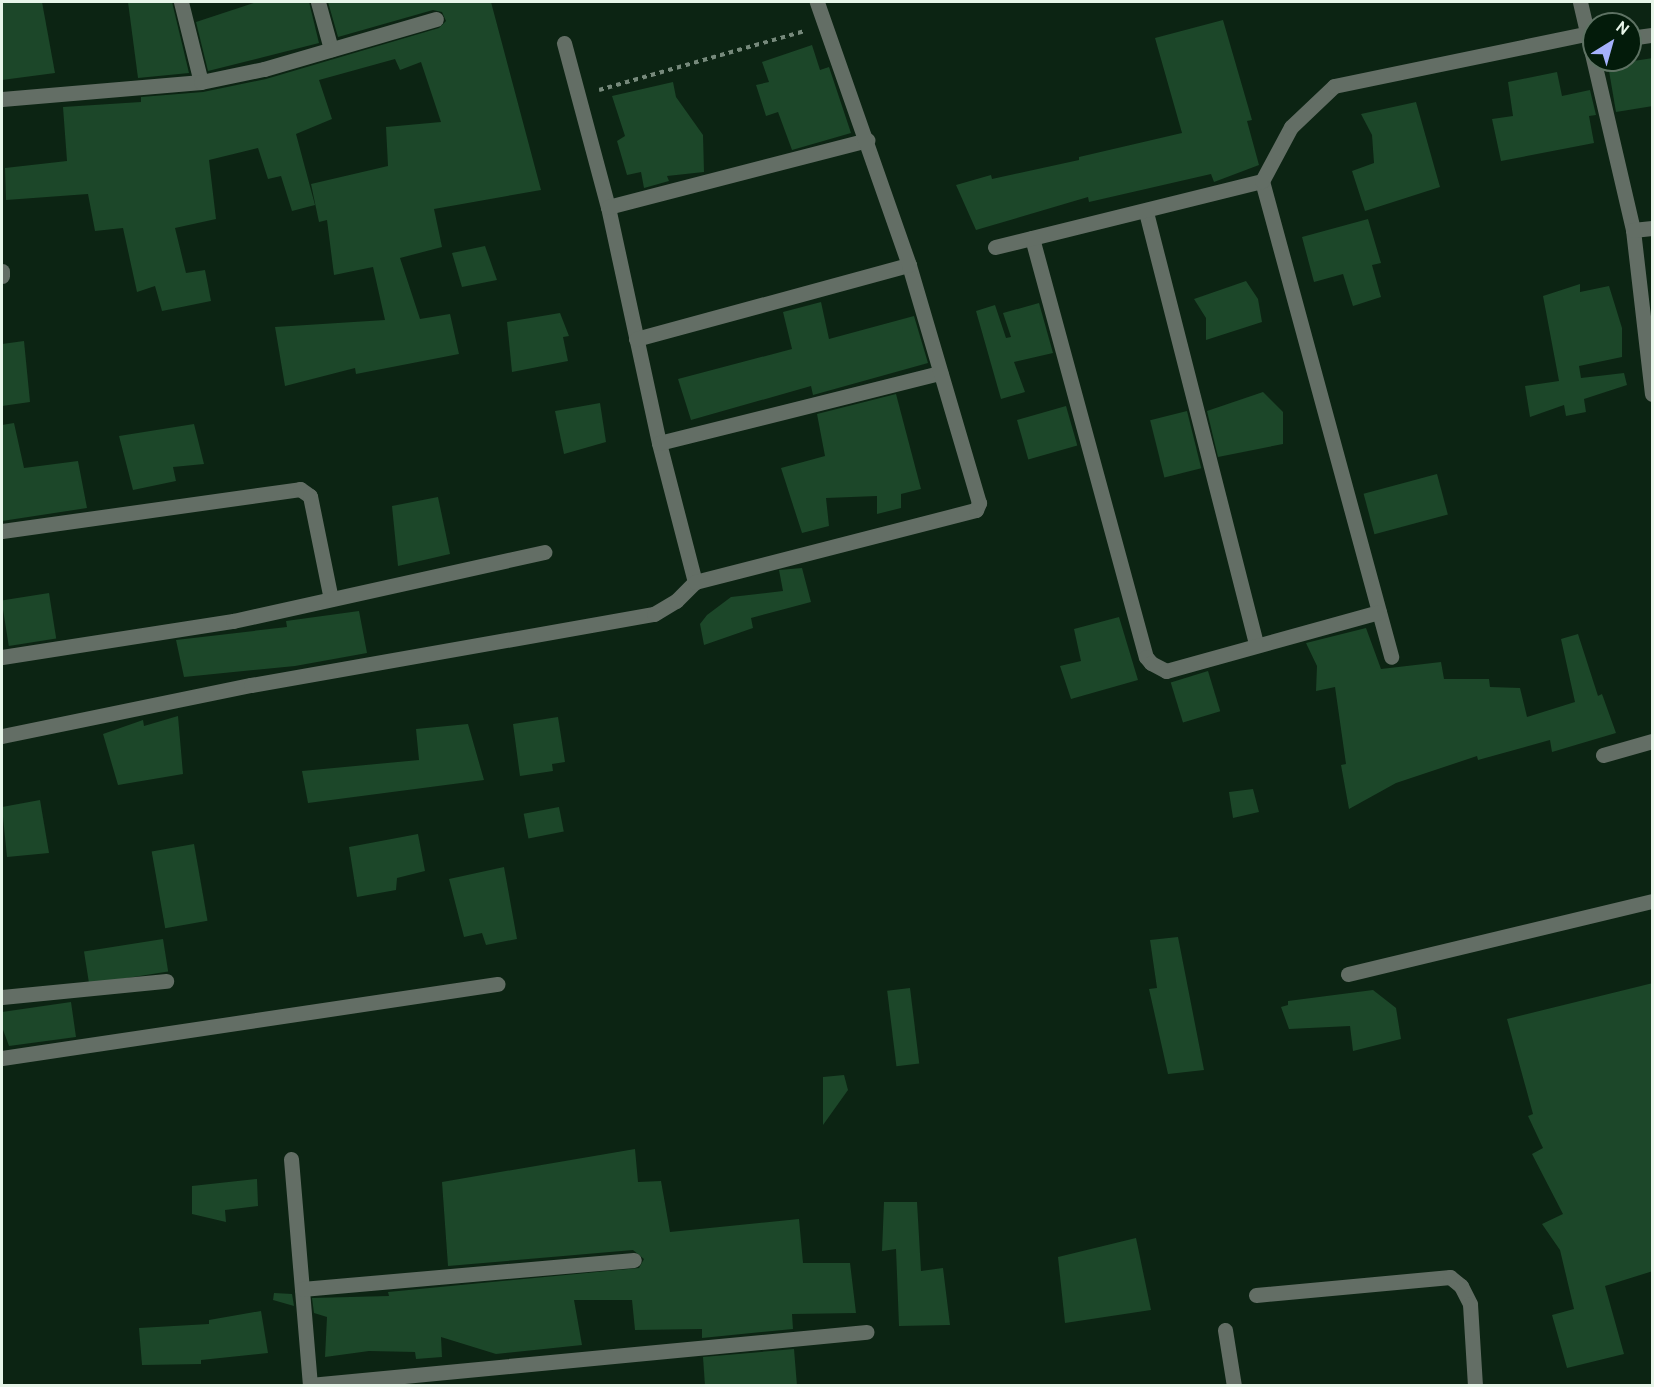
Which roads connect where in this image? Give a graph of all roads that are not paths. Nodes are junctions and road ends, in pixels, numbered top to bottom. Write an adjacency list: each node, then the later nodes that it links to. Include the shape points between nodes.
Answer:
1 (182, 2): 9 (street)
2 (318, 2): 7 (street)
3 (817, 2): 11 (street)
4 (436, 19): 7 (street)
5 (1582, 42): 12 (street, via 1334,86 1291,127)
6 (564, 43): 13 (street)
7 (331, 49): 9 (street)
8 (1596, 72): 16 (street)
9 (201, 82): 10 (street)
10 (2, 99)
11 (868, 140): 13 (street); 19 (street)
12 (1262, 181): 14 (street); 29 (street)
13 (608, 207): 21 (street)
14 (1146, 212): 17 (street); 30 (street)
15 (1653, 228): 16 (street)
16 (1633, 230): 20 (street)
17 (1032, 238): 18 (street); 30 (street, via 1146,657 1166,671)
18 (995, 247)
19 (909, 265): 21 (street); 22 (street)
20 (1646, 290): 23 (street)
21 (636, 339): 24 (street)
22 (940, 373): 24 (street); 27 (street, via 979,503 976,510)
23 (1653, 394)
24 (659, 443): 27 (street)
25 (2, 531): 28 (street, via 300,489 310,496)
26 (544, 552): 28 (street)
27 (695, 582): 33 (street, via 676,601 654,614 251,685)
28 (331, 599): 31 (street, via 233,621)
29 (1379, 612): 30 (street); 32 (street)
30 (1256, 644)
31 (2, 657)
32 (1391, 657)
33 (2, 736)
34 (1653, 741): 35 (street)
35 (1603, 755)
36 (1653, 901): 37 (street)
37 (1348, 974)
38 (166, 981): 40 (street)
39 (496, 984): 41 (street)
40 (2, 997)
41 (2, 1058)
42 (291, 1159): 44 (street)
43 (634, 1260): 44 (street)
44 (302, 1289): 48 (street)
45 (1256, 1295): 50 (street, via 1450,1277 1461,1286 1470,1304)
46 (1225, 1330): 49 (street)
47 (866, 1332): 48 (street)
48 (310, 1385)
49 (1234, 1386)
50 (1475, 1386)

